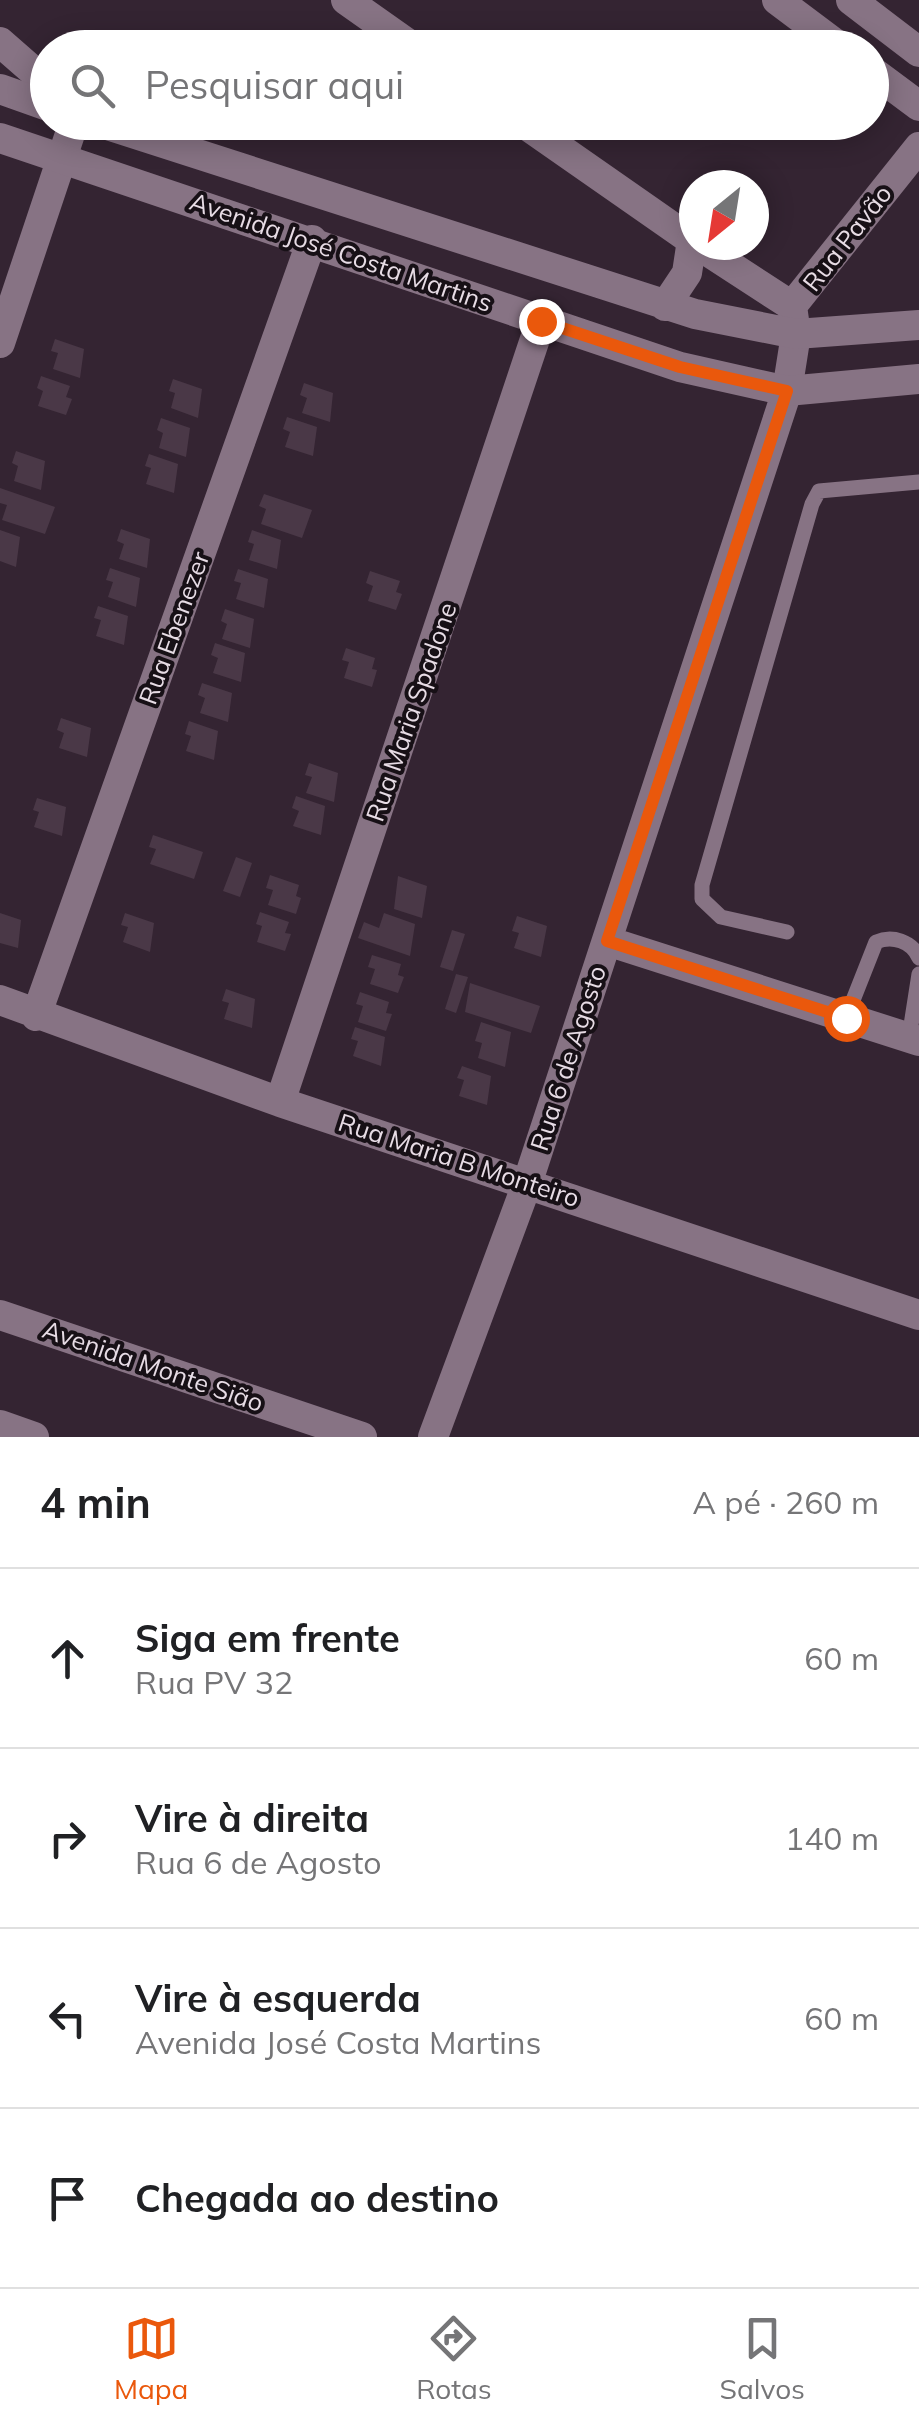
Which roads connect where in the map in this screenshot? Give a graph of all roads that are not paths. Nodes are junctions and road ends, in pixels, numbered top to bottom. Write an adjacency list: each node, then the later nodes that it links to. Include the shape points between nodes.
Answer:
1 (346, 0): 4 (street)
2 (777, 0): 5 (street)
3 (851, 0): 7 (street)
4 (388, 30)
5 (816, 30)
6 (0, 42): 8 (street)
7 (919, 52)
8 (30, 68)
9 (889, 84): 12 (street)
10 (0, 89): 11 (street)
11 (30, 100)
12 (919, 106)
13 (0, 138): 18 (street, Avenida José Costa Martins)
14 (68, 140): 18 (street)
15 (153, 140): 23 (street, Avenida José Costa Martins)
16 (548, 140): 19 (street)
17 (919, 147): 24 (street, Rua Pavão)
18 (62, 157): 20 (street, Avenida José Costa Martins); 27 (street)
19 (679, 231)
20 (312, 240): 25 (street, Avenida José Costa Martins); 36 (street, Rua Ebenezer)
21 (690, 260): 23 (street)
22 (718, 260): 24 (street)
23 (665, 306): 24 (street, Avenida José Costa Martins)
24 (794, 320): 26 (street, Avenida José Costa Martins); 29 (street, Rua 6 de Agosto)
25 (541, 321): 29 (street, Avenida José Costa Martins, via 680,367); 39 (street, Rua Maria Spadone)
26 (919, 325)
27 (0, 343)
28 (919, 379): 29 (street, Avenida José Costa Martins)
29 (787, 391): 32 (street, Rua 6 de Agosto)
30 (919, 482): 31 (lane, via 820,491 812,504 702,885 702,899 721,917)
31 (787, 932)
32 (607, 941): 37 (street); 40 (street, Rua 6 de Agosto)
33 (919, 958): 37 (lane, via 908,943 876,942)
34 (919, 974): 38 (lane)
35 (0, 1000): 36 (street, Rua Maria B Monteiro)
36 (36, 1016): 39 (street, Rua Maria B Monteiro)
37 (846, 1018): 38 (street)
38 (914, 1039)
39 (280, 1102): 40 (street, Rua Maria B Monteiro)
40 (528, 1181): 42 (street, Rua Maria B Monteiro); 46 (street, Rua 6 de Agosto)
41 (0, 1314): 45 (street, Avenida Monte Sião)
42 (919, 1316)
43 (0, 1426): 44 (street)
44 (34, 1437)
45 (362, 1437)
46 (433, 1437)

